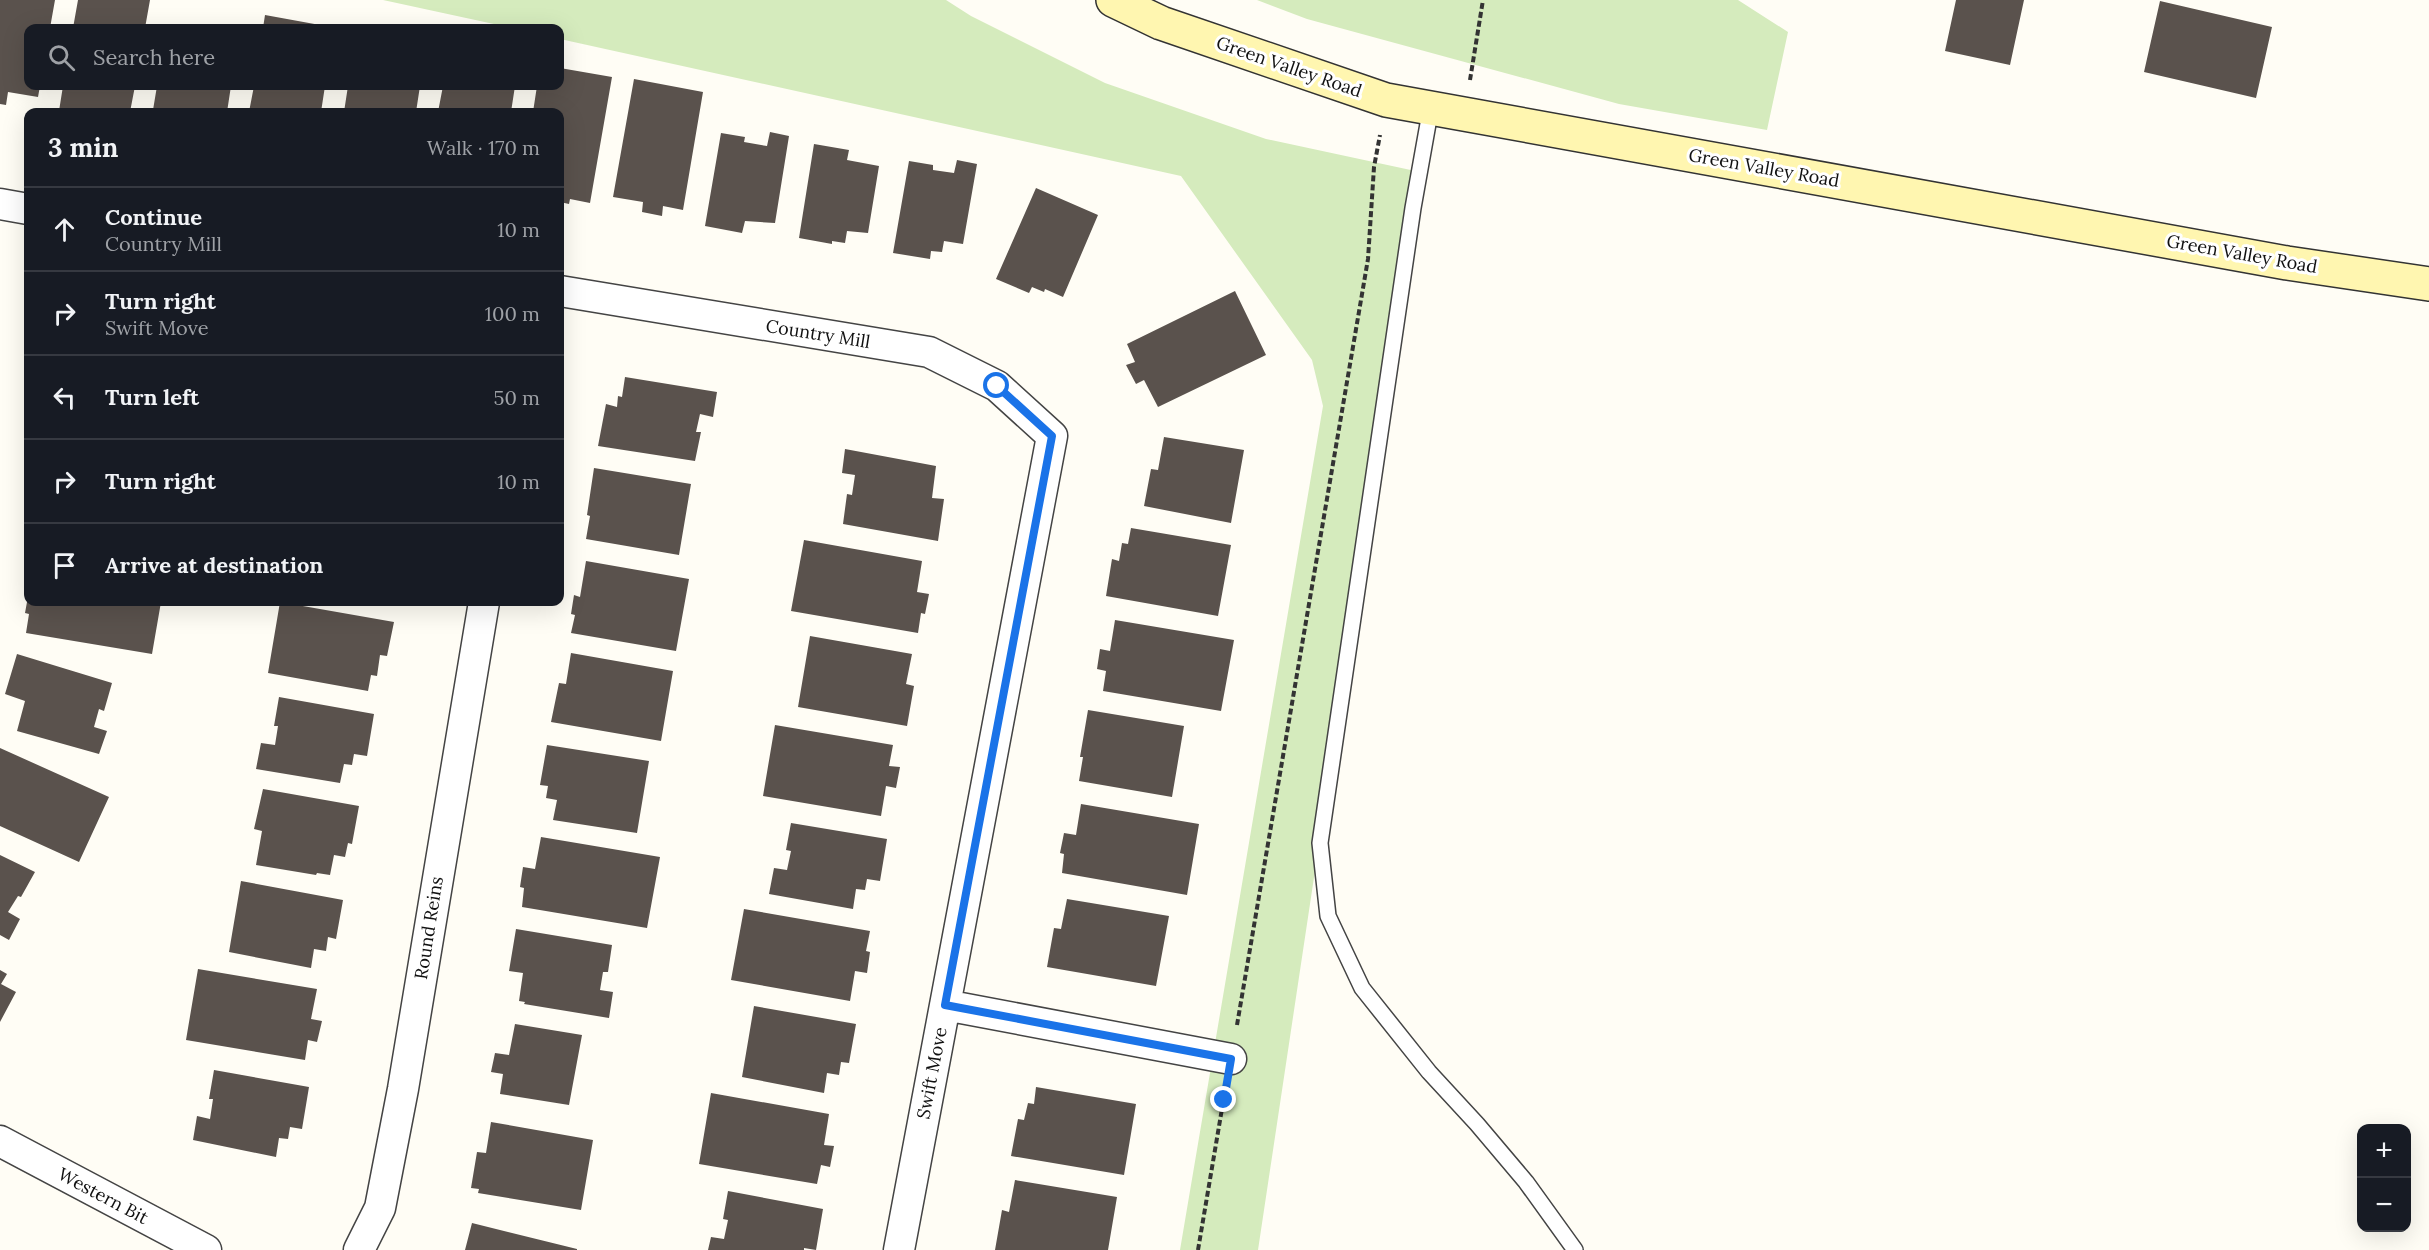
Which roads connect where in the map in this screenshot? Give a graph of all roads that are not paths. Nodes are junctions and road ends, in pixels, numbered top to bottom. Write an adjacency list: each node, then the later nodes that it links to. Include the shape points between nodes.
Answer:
1 (1113, 0): 2 (street, Green Valley Road, via 1161,23 1386,100)
2 (1431, 107): 5 (street, Green Valley Road, via 2287,263); 15 (lane, via 1320,843 1328,916 1362,988 1429,1072 1526,1182)
3 (0, 205): 4 (street)
4 (24, 208)
5 (2429, 284)
6 (564, 292): 7 (street, Country Mill, via 929,352 997,386)
7 (1052, 436): 9 (street, Swift Move)
8 (483, 606): 13 (street, Round Reins, via 380,1208)
9 (945, 1005): 10 (street); 14 (street, Swift Move)
10 (1231, 1059)
11 (0, 1141): 12 (street, Western Bit)
12 (206, 1250)
13 (359, 1250)
14 (899, 1250)
15 (1575, 1250)

